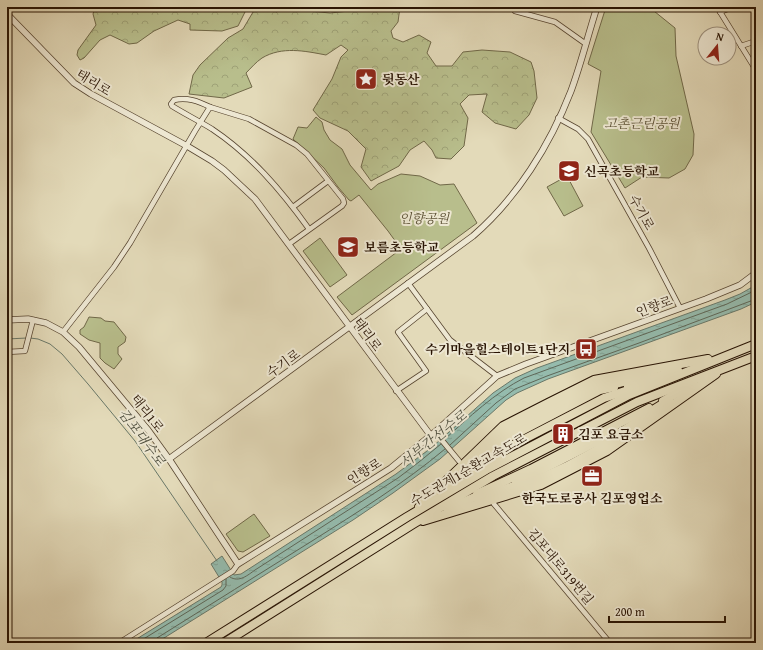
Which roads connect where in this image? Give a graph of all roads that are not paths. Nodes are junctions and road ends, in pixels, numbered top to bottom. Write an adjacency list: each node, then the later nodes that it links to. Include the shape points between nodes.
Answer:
1 (597, 7): 7 (street, 수기로)
2 (734, 7): 3 (street)
3 (718, 9): 8 (street)
4 (515, 11): 7 (street, via 555,22)
5 (7, 14): 13 (street, 태리로, via 74,83)
6 (756, 41): 8 (street)
7 (586, 44): 11 (street, 수기로, via 571,90)
8 (741, 46): 9 (street)
9 (756, 70)
10 (210, 107): 12 (street); 12 (street, via 199,101 172,101 172,106); 14 (street, via 249,119 292,141 307,154)
11 (558, 118): 19 (street, 수기로, via 512,198 474,236); 20 (street, 수기로, via 578,129 588,139)
12 (201, 122): 13 (street); 15 (street, via 253,162)
13 (187, 146): 17 (street, 태리로, via 218,166 246,191); 25 (street, via 130,243)
14 (328, 181): 15 (street); 16 (street, via 343,200 343,204)
15 (293, 206): 16 (street)
16 (309, 229): 17 (street)
17 (289, 244): 24 (street, 태리로)
18 (756, 273): 20 (street, 인향로, via 740,285)
19 (408, 284): 21 (street); 24 (street, 수기로)
20 (680, 308): 32 (street, 인향로)
21 (427, 309): 32 (street, via 450,340); 33 (street, via 398,332 426,371)
22 (7, 320): 23 (street, 태리1로)
23 (33, 323): 25 (street, 태리1로, via 46,323); 28 (street, via 25,351)
24 (350, 328): 33 (street, 태리로); 35 (street, 수기로)
25 (64, 332): 35 (street, 태리1로, via 127,404)
26 (756, 338): 30 (highway)
27 (756, 344): 30 (highway, 수도권제1순환고속도로)
28 (7, 352)
29 (756, 356): 31 (highway, 수도권제1순환고속도로)
30 (722, 357): 38 (highway, 수도권제1순환고속도로, via 619,400 486,470); 38 (highway, via 604,395 512,442); 38 (highway, via 594,380 541,406 503,426)
31 (727, 366): 38 (highway, via 538,466); 38 (highway, 수도권제1순환고속도로, via 611,415); 38 (highway, via 606,452 541,485)
32 (497, 376): 34 (street, 인향로)
33 (396, 391): 34 (street, 태리로)
34 (435, 435): 36 (street); 39 (street, 인향로, via 391,468)
35 (169, 459): 39 (street, 태리1로)
36 (459, 462)
37 (494, 504): 43 (street, 김포대로319번길)
38 (410, 520): 41 (highway, 수도권제1순환고속도로); 42 (highway, 수도권제1순환고속도로)
39 (238, 564): 40 (street, 인향로, via 221,579)
40 (119, 643)
41 (206, 643)
42 (224, 643)
43 (610, 643)

